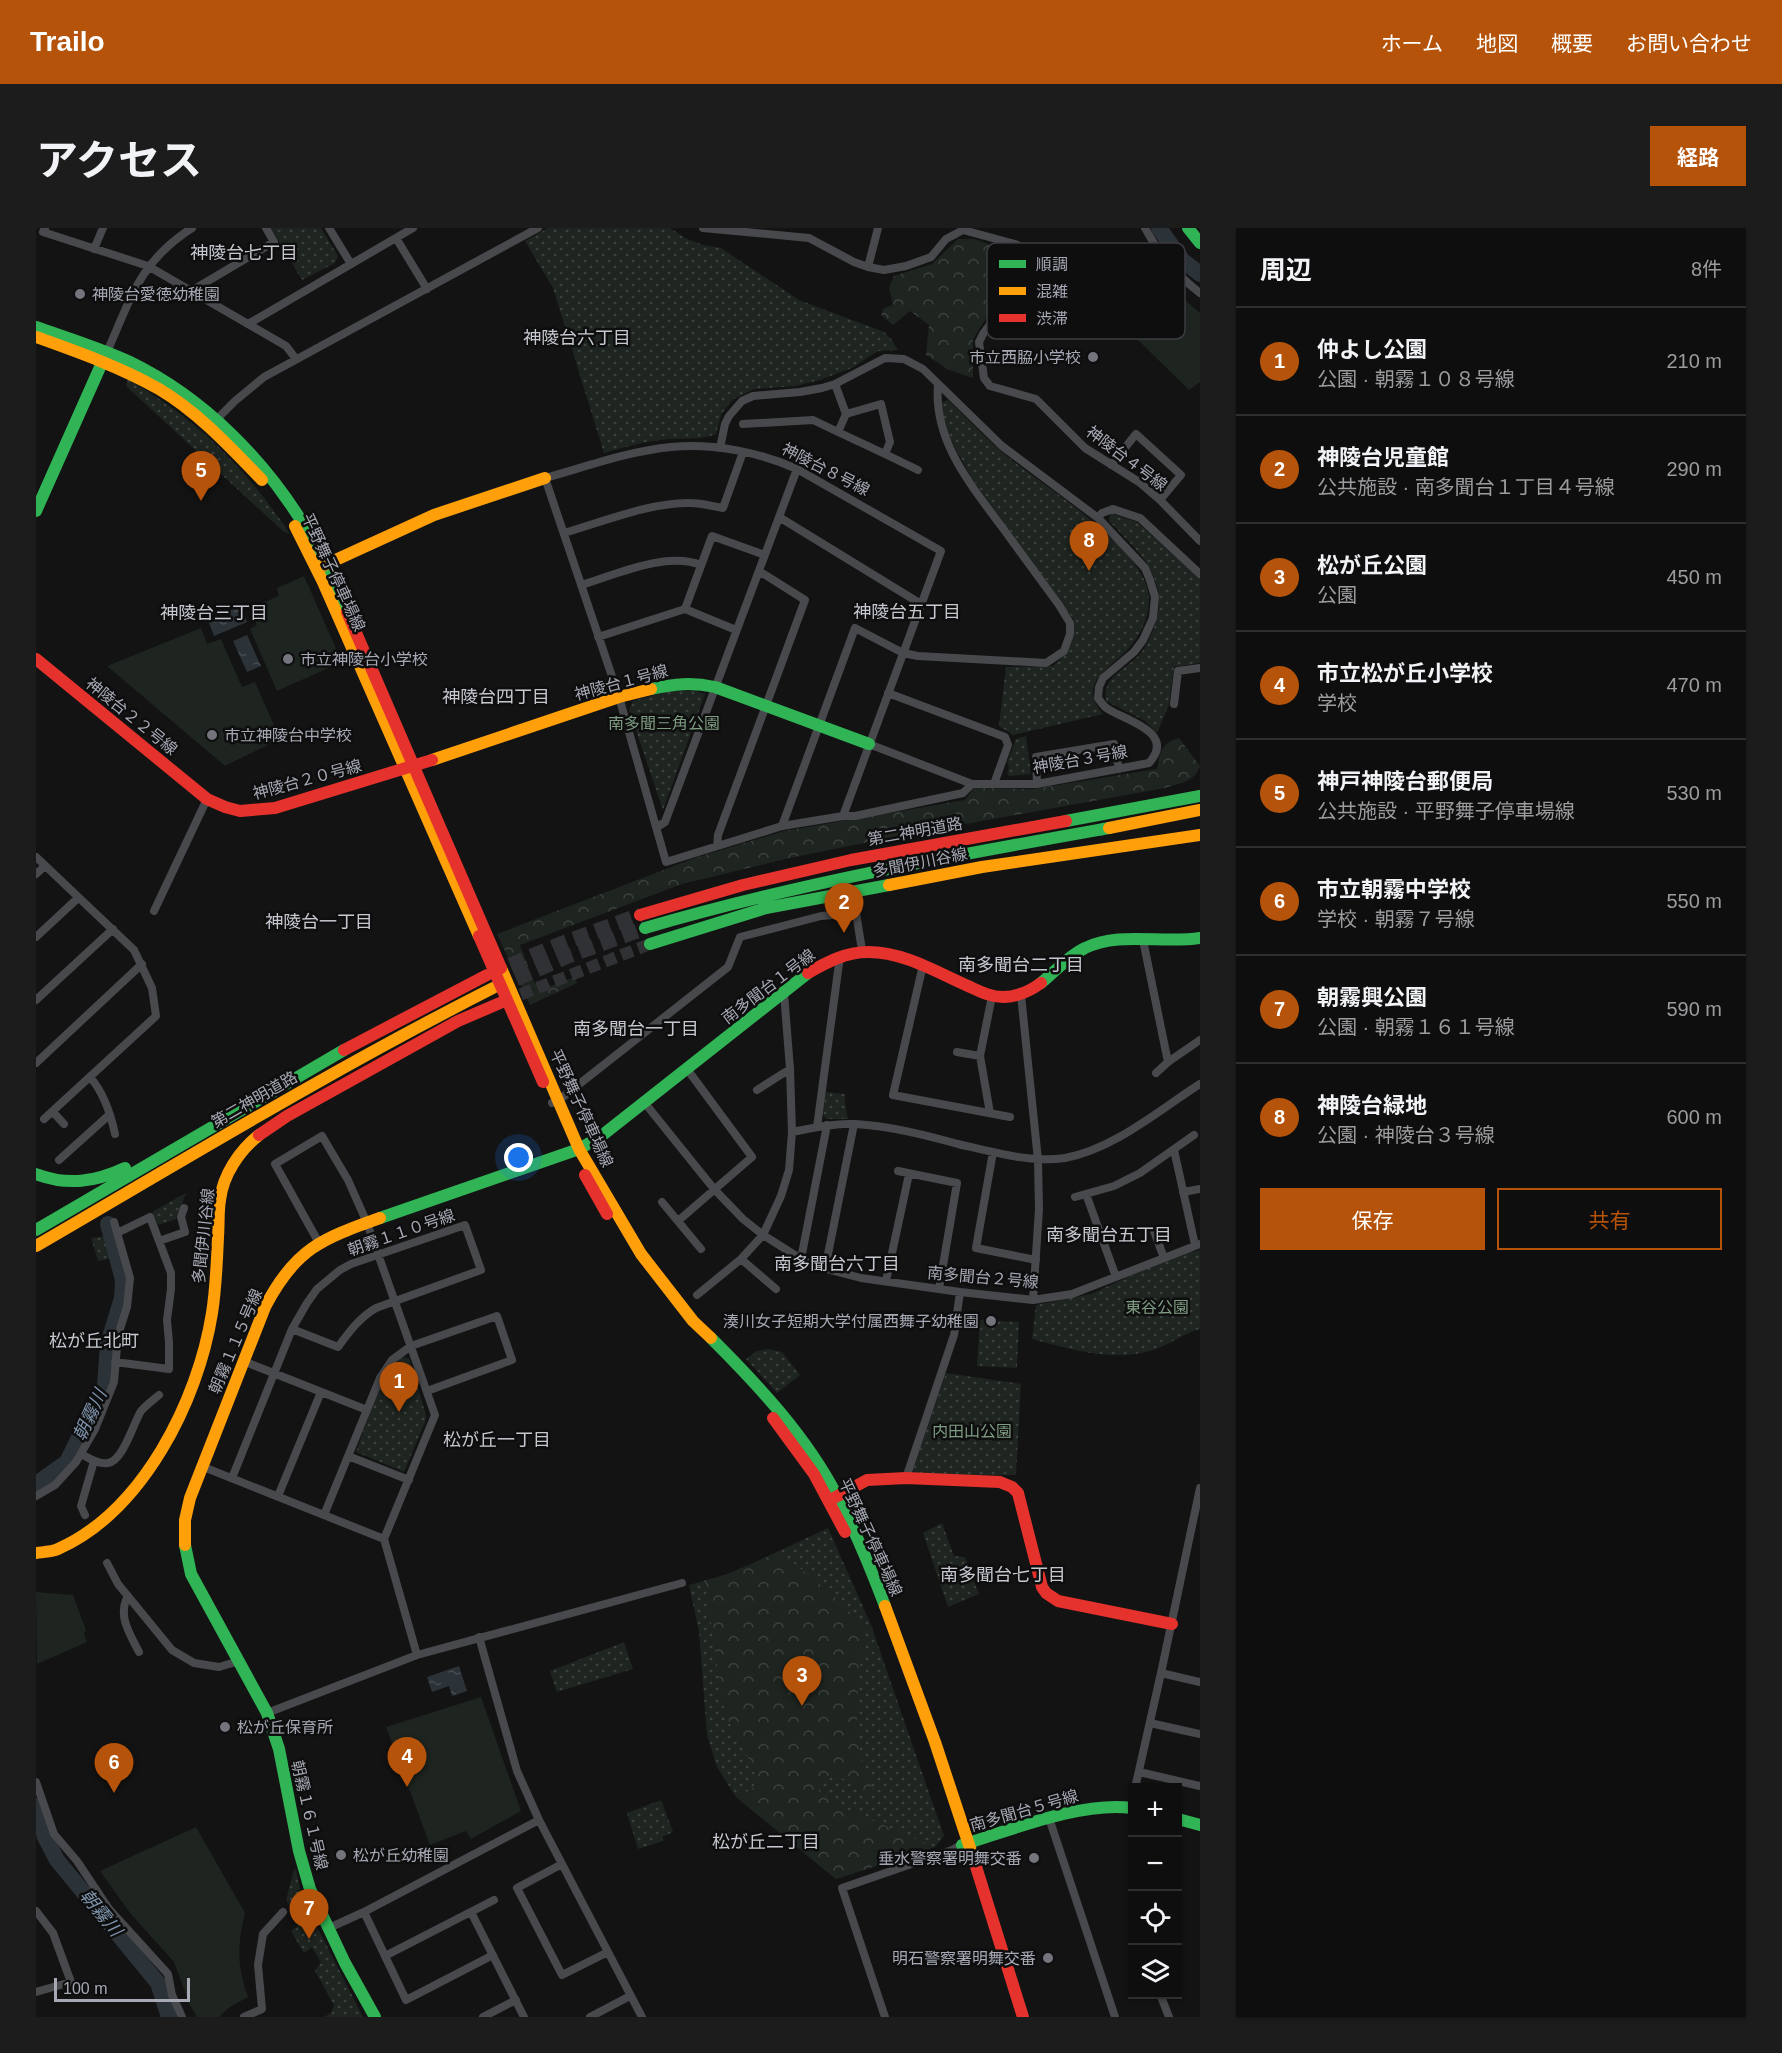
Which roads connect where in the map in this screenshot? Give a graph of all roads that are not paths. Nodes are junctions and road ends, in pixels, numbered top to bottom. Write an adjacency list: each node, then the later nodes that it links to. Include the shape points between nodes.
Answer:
1 (103, 228): 16 (street)
2 (192, 228): 18 (street)
3 (266, 228): 22 (street, via 274,242)
4 (329, 228): 17 (street)
5 (413, 228): 12 (street)
6 (538, 228): 21 (street)
7 (703, 228): 19 (street, 神陵台４号線, via 809,238)
8 (878, 228): 19 (street)
9 (1145, 228): 14 (street)
10 (1188, 228): 15 (main road)
11 (44, 230): 16 (street)
12 (396, 238): 17 (street); 21 (street)
13 (1011, 243): 19 (street, 神陵台４号線, via 963,230 946,239 931,257 884,270)
14 (1153, 243)
15 (1200, 243)
16 (94, 249): 18 (street)
17 (351, 264): 24 (street)
18 (148, 266): 22 (street); 28 (street)
19 (868, 267)
20 (1185, 279): 23 (street)
21 (427, 289): 29 (street)
22 (191, 291): 24 (street)
23 (1200, 293)
24 (248, 324): 29 (street, via 286,346)
25 (36, 327): 28 (main road, 平野舞子停車場線)
26 (987, 328): 39 (street, 神陵台４号線, via 980,342 984,378 990,386 1036,399 1085,448)
27 (36, 337): 28 (main road, 平野舞子停車場線)
28 (105, 357): 33 (main road, 平野舞子停車場線, via 132,363 178,391); 44 (main road)
29 (296, 359): 33 (street, via 264,377)
30 (835, 384): 31 (street, 神陵台３号線, via 885,358 904,358); 32 (street); 36 (street, 神陵台３号線, via 742,401 725,424)
31 (938, 384): 46 (street, 神陵台３号線, via 1002,446); 59 (street, via 936,401 954,459 1059,605 1070,623 1071,634 1064,651 1046,663)
32 (846, 414): 35 (street); 38 (street, via 881,404 890,442)
33 (213, 423): 51 (main road, 平野舞子停車場線, via 252,455 278,487 299,517)
34 (743, 424): 35 (street, via 813,420)
35 (838, 432): 38 (street)
36 (720, 448): 37 (street, 神陵台８号線); 42 (street, 神陵台８号線, via 653,450)
37 (743, 452): 40 (street, 神陵台８号線); 47 (street, via 723,508 672,504)
38 (885, 454): 41 (street)
39 (1111, 465): 43 (street, 神陵台４号線); 43 (street, via 1136,434 1181,475)
40 (797, 469): 45 (street); 55 (street, 神陵台８号線, via 941,551)
41 (918, 470)
42 (545, 478): 47 (street); 51 (main road, 神陵台８号線, via 434,515)
43 (1160, 500): 48 (street, 神陵台４号線)
44 (36, 511)
45 (779, 518): 49 (street); 55 (street)
46 (1098, 518): 53 (street, via 1113,509 1140,518); 70 (street, 神陵台３号線, via 1144,568 1155,597 1153,618 1143,640 1103,678 1099,687 1098,698 1106,709 1140,724 1153,736 1156,747 1149,762)
47 (564, 533): 54 (street)
48 (1200, 541)
49 (765, 555): 50 (street, via 712,536); 52 (street)
50 (701, 565): 54 (street, via 690,561 654,563); 56 (street)
51 (321, 566): 69 (main road, 平野舞子停車場線)
52 (759, 571): 57 (street); 66 (street, via 805,600)
53 (1200, 574)
54 (581, 585): 58 (street)
55 (921, 604): 59 (street, 神陵台８号線)
56 (685, 609): 57 (street); 58 (street)
57 (736, 630): 62 (street)
58 (598, 637): 64 (street)
59 (903, 653): 63 (street, 神陵台８号線); 67 (street, via 855,628)
60 (36, 658): 75 (main road, 神陵台２２号線)
61 (1200, 668): 65 (street, via 1178,671)
62 (715, 687): 64 (main road, 神陵台１号線, via 675,684); 66 (main road, 神陵台１号線); 79 (street, via 665,822)
63 (888, 693): 68 (street, 神陵台８号線); 72 (street, via 1005,737 1008,745)
64 (619, 697): 69 (main road, 神陵台１号線); 79 (street)
65 (1174, 704)
66 (766, 706): 67 (main road, 神陵台１号線); 81 (street)
67 (818, 725): 68 (main road, 神陵台１号線); 78 (street)
68 (870, 744): 71 (street); 77 (street, 神陵台８号線)
69 (411, 767): 75 (main road, 神陵台２０号線, via 256,811 224,808); 116 (main road, 平野舞子停車場線)
70 (1119, 769): 73 (street, 神陵台３号線); 73 (street, via 1114,744 1036,757)
71 (972, 783): 72 (street, 神陵台３号線); 77 (street, via 963,793)
72 (994, 784): 73 (street, 神陵台３号線)
73 (1037, 784)
74 (1200, 796): 87 (main road, 第二神明道路, via 851,860 743,885)
75 (207, 799): 86 (street)
76 (1200, 810): 88 (main road, 第二神明道路, via 827,879)
77 (843, 816): 78 (street)
78 (782, 826): 81 (street)
79 (657, 827): 81 (street, via 666,862)
80 (1200, 835): 93 (main road, 多聞伊川谷線, via 982,867 766,908)
81 (717, 846)
82 (36, 857): 83 (street)
83 (45, 866): 84 (street); 85 (street)
84 (36, 874)
85 (78, 898): 89 (street); 90 (street)
86 (154, 911)
87 (640, 915)
88 (645, 928)
89 (113, 929): 96 (street); 103 (street)
90 (36, 937)
91 (1200, 938): 92 (main road)
92 (1143, 940): 101 (main road, via 1104,939 1082,949 1038,986); 108 (street)
93 (650, 944)
94 (862, 950): 95 (main road, 南多聞台１号線); 97 (main road, 南多聞台１号線, via 889,952); 116 (street, via 856,912 821,916 740,936 728,967)
95 (840, 956): 100 (main road, 南多聞台１号線, via 822,963); 126 (street)
96 (142, 964): 109 (street); 113 (street, via 152,988 156,1016)
97 (923, 965): 102 (main road, 南多聞台１号線); 119 (street, via 893,1095)
98 (487, 975): 133 (main road, 第二神明道路, via 367,1037)
99 (493, 988): 156 (main road, 第二神明道路, via 333,1072)
100 (784, 993): 110 (main road, 南多聞台１号線); 111 (street)
101 (1021, 995): 102 (main road, 南多聞台１号線); 135 (street)
102 (992, 996): 107 (street)
103 (36, 1000)
104 (500, 1003): 196 (main road, 多聞伊川谷線, via 458,1021 297,1110 246,1145 221,1191 211,1316 200,1363 174,1426 150,1469 90,1532 56,1550)
105 (1200, 1040): 108 (street)
106 (957, 1052): 107 (street)
107 (980, 1056): 119 (street)
108 (1168, 1062): 112 (street)
109 (36, 1063)
110 (687, 1069): 117 (main road, 南多聞台１号線); 139 (street, via 752,1157)
111 (790, 1070): 115 (street); 127 (street)
112 (1156, 1073)
113 (90, 1077): 118 (street); 120 (street)
114 (1200, 1084): 135 (street, via 1103,1146)
115 (757, 1089)
116 (556, 1102): 130 (main road, 平野舞子停車場線)
117 (644, 1102): 130 (main road, 南多聞台１号線, via 600,1137); 139 (street, 南多聞台２号線)
118 (53, 1112): 122 (street); 123 (street)
119 (990, 1113): 121 (street)
120 (109, 1115): 128 (street); 134 (street)
121 (1010, 1117)
122 (44, 1119)
123 (64, 1124)
124 (854, 1124): 125 (street); 132 (street); 163 (street)
125 (827, 1125): 126 (street); 161 (street)
126 (817, 1127): 127 (street)
127 (792, 1132): 152 (street, via 789,1170)
128 (116, 1134)
129 (1194, 1135): 131 (street)
130 (576, 1150): 148 (main road, 朝霧１１５号線); 191 (main road, 平野舞子停車場線, via 640,1254 693,1321 749,1376 804,1443)
131 (1174, 1150): 141 (street); 142 (street, via 1114,1186)
132 (993, 1152): 135 (street); 162 (street, via 976,1248)
133 (160, 1157): 137 (main road, via 85,1183); 149 (main road, 第二神明道路)
134 (59, 1160)
135 (1038, 1160): 162 (street)
136 (898, 1172): 138 (street)
137 (36, 1174)
138 (909, 1174): 165 (street); 167 (street, via 957,1183)
139 (714, 1189): 146 (street); 152 (street, 南多聞台２号線)
140 (1200, 1189): 141 (street)
141 (1183, 1192): 155 (street)
142 (1086, 1194): 143 (street); 164 (street)
143 (1076, 1197)
144 (662, 1202): 146 (street)
145 (184, 1208): 153 (street, via 181,1217 185,1232)
146 (678, 1221): 157 (street)
147 (114, 1222): 151 (street)
148 (367, 1223): 154 (main road, 朝霧１１５号線); 154 (street, via 322,1136 275,1164); 158 (street)
149 (36, 1230)
150 (1154, 1232): 159 (street)
151 (117, 1233): 153 (street, via 150,1217); 175 (street, via 130,1278)
152 (763, 1235): 160 (street); 161 (street, 南多聞台２号線)
153 (159, 1241): 175 (street, via 171,1273 167,1320 169,1369)
154 (319, 1243): 174 (main road, 朝霧１１５号線, via 297,1260 277,1284)
155 (1197, 1245): 159 (street, 南多聞台２号線)
156 (36, 1247)
157 (701, 1249)
158 (378, 1254): 171 (street); 171 (street, 朝霧１１０号線, via 465,1225 474,1247 481,1270); 172 (street, 朝霧１１０号線, via 340,1270 317,1289)
159 (1164, 1258): 164 (street, 南多聞台２号線)
160 (741, 1259): 166 (street); 169 (street)
161 (801, 1259): 163 (street, 南多聞台２号線)
162 (1035, 1260): 170 (street)
163 (825, 1269): 165 (street, 南多聞台２号線)
164 (1116, 1277): 170 (street, 南多聞台２号線, via 1072,1294)
165 (886, 1281): 167 (street, 南多聞台２号線)
166 (776, 1289)
167 (939, 1289): 168 (street, 南多聞台２号線)
168 (960, 1293): 170 (street, 南多聞台２号線); 186 (street, via 954,1335)
169 (698, 1295)
170 (1033, 1300)
171 (395, 1301): 172 (street, 朝霧１１０号線, via 365,1315 338,1347); 173 (street)
172 (292, 1329): 176 (street, 朝霧１１０号線)
173 (411, 1346): 177 (street); 177 (street, via 496,1316 506,1337 512,1360); 180 (street, via 392,1360)
174 (243, 1360): 176 (street); 184 (main road, 朝霧１１５号線)
175 (115, 1362): 181 (street, via 114,1382)
176 (274, 1373): 178 (street); 185 (street, 朝霧１１０号線)
177 (427, 1390): 187 (street, via 435,1415)
178 (321, 1392): 180 (street); 190 (street)
179 (159, 1395): 183 (street, via 143,1409 121,1454 107,1464)
180 (367, 1410): 182 (street)
181 (81, 1454): 183 (street); 189 (street, via 55,1485)
182 (348, 1456): 187 (street); 194 (street)
183 (94, 1461): 193 (street, via 81,1506)
184 (201, 1466): 185 (street); 204 (main road, 朝霧１１５号線, via 184,1520 185,1544 191,1574)
185 (232, 1478): 190 (street)
186 (906, 1478): 191 (main road, via 867,1480); 200 (main road, via 1000,1482 1012,1487 1018,1493 1046,1593 1058,1600)
187 (409, 1480): 195 (street)
188 (1200, 1488): 192 (street)
189 (36, 1496)
190 (278, 1496): 194 (street)
191 (833, 1499): 219 (main road, 平野舞子停車場線, via 879,1590)
192 (1198, 1506): 200 (street)
193 (86, 1515)
194 (324, 1515): 195 (street)
195 (384, 1539): 203 (street)
196 (36, 1552)
197 (106, 1563): 199 (street)
198 (682, 1583): 201 (street)
199 (128, 1596): 202 (street, via 123,1616); 204 (street, via 172,1650 194,1663 219,1667)
200 (1172, 1624): 205 (street)
201 (479, 1637): 203 (street); 216 (street, via 513,1760)
202 (139, 1652)
203 (417, 1655): 207 (street)
204 (239, 1661): 207 (main road, 朝霧１１５号線)
205 (1161, 1673): 206 (street); 208 (street)
206 (1200, 1682)
207 (267, 1713): 226 (main road, 朝霧１６１号線, via 279,1749 299,1851 310,1889)
208 (1150, 1724): 209 (street); 210 (street)
209 (1200, 1734)
210 (1139, 1772): 212 (street); 213 (street)
211 (36, 1782): 234 (street, via 54,1834 109,1909 168,1974)
212 (1136, 1783)
213 (1200, 1786)
214 (1128, 1805): 215 (main road, 南多聞台５号線, via 1097,1807)
215 (1049, 1818): 219 (main road, 南多聞台５号線); 244 (street)
216 (539, 1820): 220 (street); 224 (street)
217 (1182, 1820): 218 (main road)
218 (1200, 1825)
219 (965, 1844): 241 (street, via 842,1888); 242 (main road, 平野舞子停車場線); 243 (main road, 平野舞子停車場線)
220 (562, 1864): 227 (street); 227 (street, via 517,1888 562,1975)
221 (494, 1900): 225 (street)
222 (36, 1911): 230 (street, via 53,1933 71,1982)
223 (282, 1912): 235 (street, via 264,1934 258,1965 262,2009)
224 (364, 1912): 226 (street); 229 (street)
225 (471, 1912): 228 (street); 229 (street)
226 (329, 1928): 236 (main road, 朝霧１６１号線)
227 (608, 1952): 231 (street)
228 (493, 1955): 229 (street, via 406,2000); 233 (street)
229 (385, 1956)
230 (36, 1992)
231 (630, 1996): 239 (street); 240 (street)
232 (1162, 1999): 245 (street)
233 (516, 2000): 237 (street); 238 (street)
234 (182, 2017)
235 (245, 2017)
236 (375, 2017)
237 (483, 2017)
238 (524, 2017)
239 (590, 2017)
240 (642, 2017)
241 (885, 2017)
242 (1015, 2017)
243 (1023, 2017)
244 (1115, 2017)
245 (1169, 2017)

